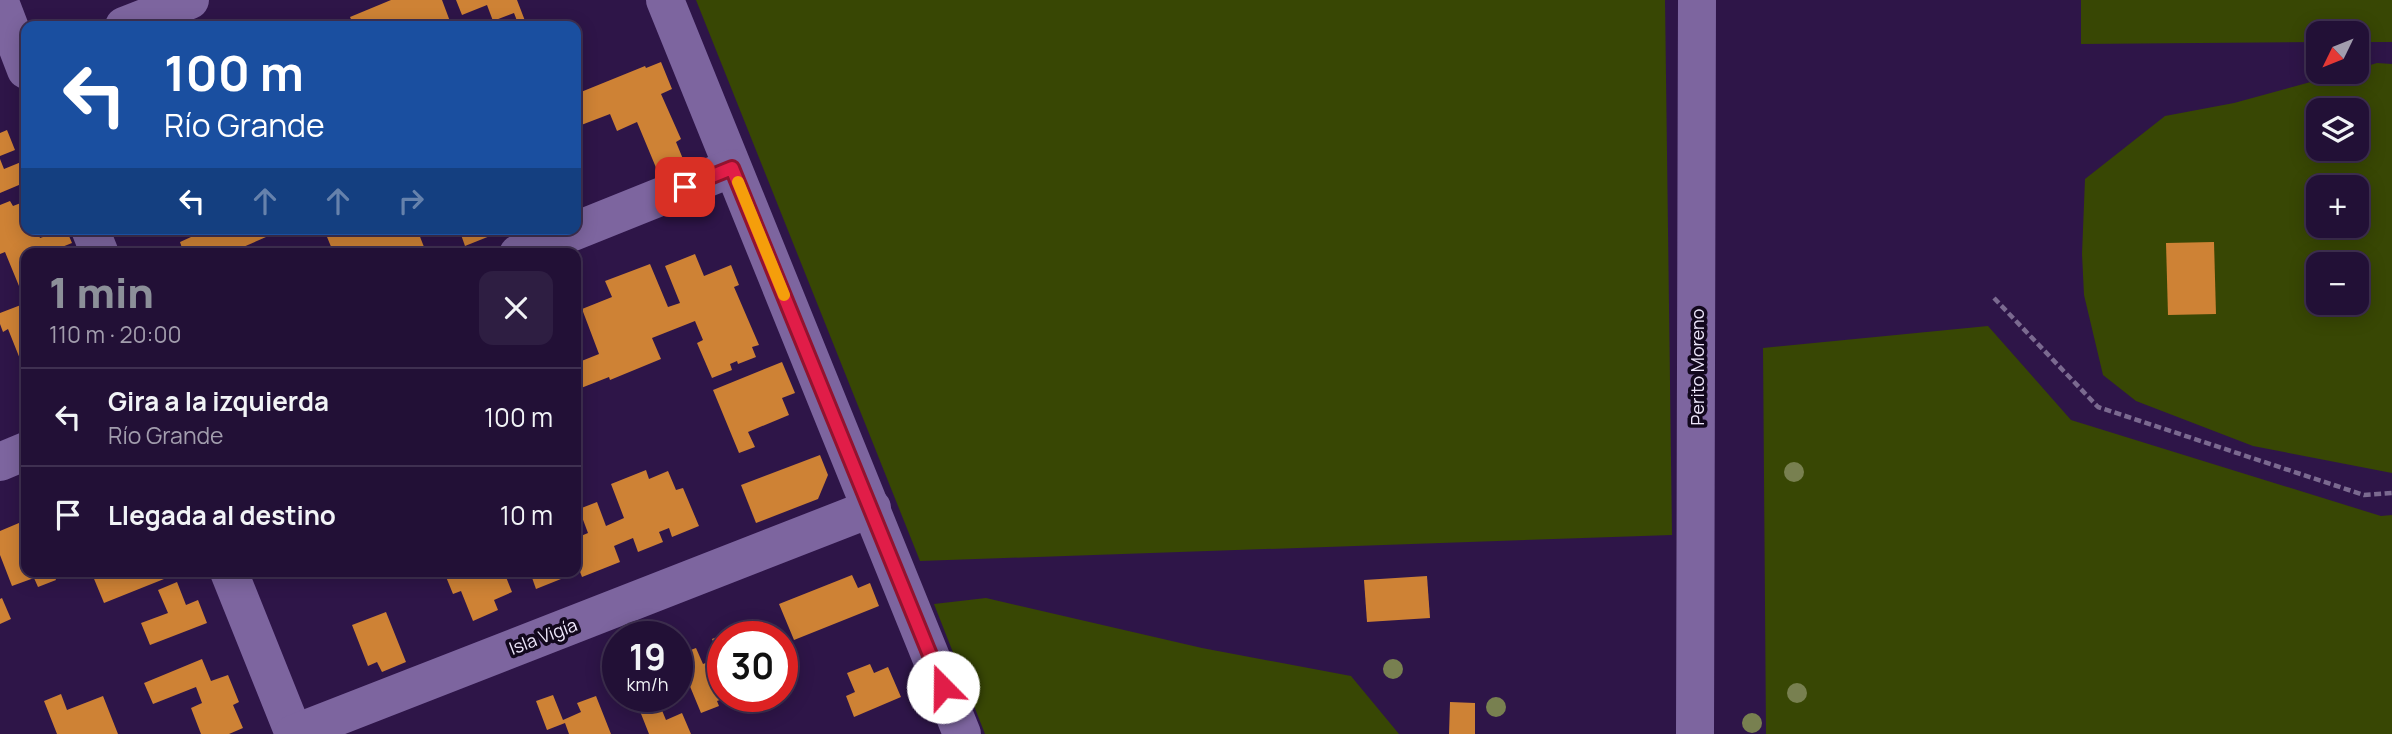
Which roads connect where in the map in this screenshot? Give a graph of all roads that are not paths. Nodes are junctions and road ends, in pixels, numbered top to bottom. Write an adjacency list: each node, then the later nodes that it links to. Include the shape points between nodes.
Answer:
1 (190, 0): 5 (street)
2 (665, 0): 7 (street)
3 (1697, 0): 17 (street, Perito Moreno)
4 (0, 2): 6 (street)
5 (137, 21)
6 (19, 69)
7 (732, 168): 8 (street); 13 (street)
8 (581, 229)
9 (565, 235): 10 (street)
10 (533, 248)
11 (21, 453): 12 (street)
12 (0, 462)
13 (872, 508): 15 (street, Isla Vigía); 16 (street)
14 (231, 577): 15 (street)
15 (294, 734)
16 (962, 734)
17 (1695, 734)

